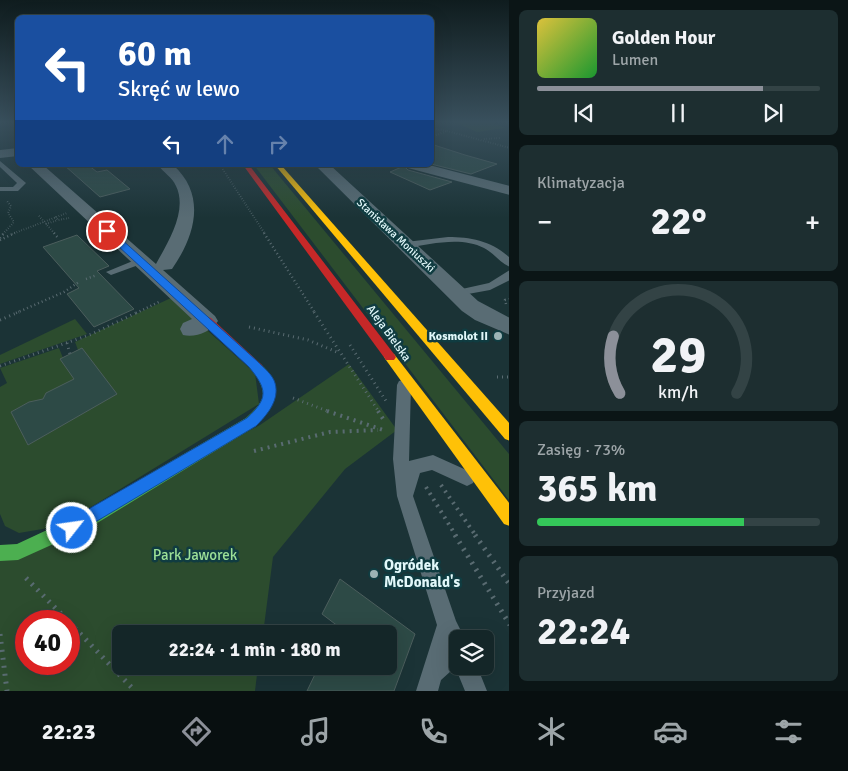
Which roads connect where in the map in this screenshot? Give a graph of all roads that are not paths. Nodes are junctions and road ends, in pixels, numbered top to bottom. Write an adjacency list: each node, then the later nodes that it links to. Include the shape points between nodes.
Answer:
1 (0, 163): 8 (lane, via 22,183)
2 (37, 167): 13 (street)
3 (167, 167): 15 (street, via 183,182 188,208 186,223)
4 (248, 167): 21 (main road, Aleja Bielska)
5 (280, 167): 22 (main road, Aleja Bielska)
6 (324, 167): 12 (street, Stanisława Moniuszki)
7 (420, 167): 9 (street)
8 (14, 189): 10 (lane); 11 (lane)
9 (509, 191)
10 (2, 192)
11 (23, 198)
12 (406, 245): 14 (lane, via 448,238 470,240 494,250); 18 (street, Stanisława Moniuszki)
13 (140, 261): 16 (lane); 19 (street)
14 (509, 264)
15 (165, 265)
16 (111, 272)
17 (509, 273): 18 (lane, via 505,280)
18 (464, 300): 20 (street, Stanisława Moniuszki, via 483,315)
19 (199, 325): 26 (main road, via 253,364 266,378 270,390 264,410 251,422 56,537 19,552)
20 (509, 327)
21 (405, 377): 23 (main road, Aleja Bielska); 24 (lane, via 401,459)
22 (509, 435)
23 (491, 494): 24 (lane, via 458,472 433,462 420,465); 25 (main road, Aleja Bielska)
24 (405, 496): 27 (lane)
25 (509, 518)
26 (2, 553)
27 (447, 625): 28 (lane); 31 (lane)
28 (449, 630)
29 (449, 658): 31 (lane)
30 (468, 675): 32 (lane)
31 (429, 683)
32 (476, 691)

